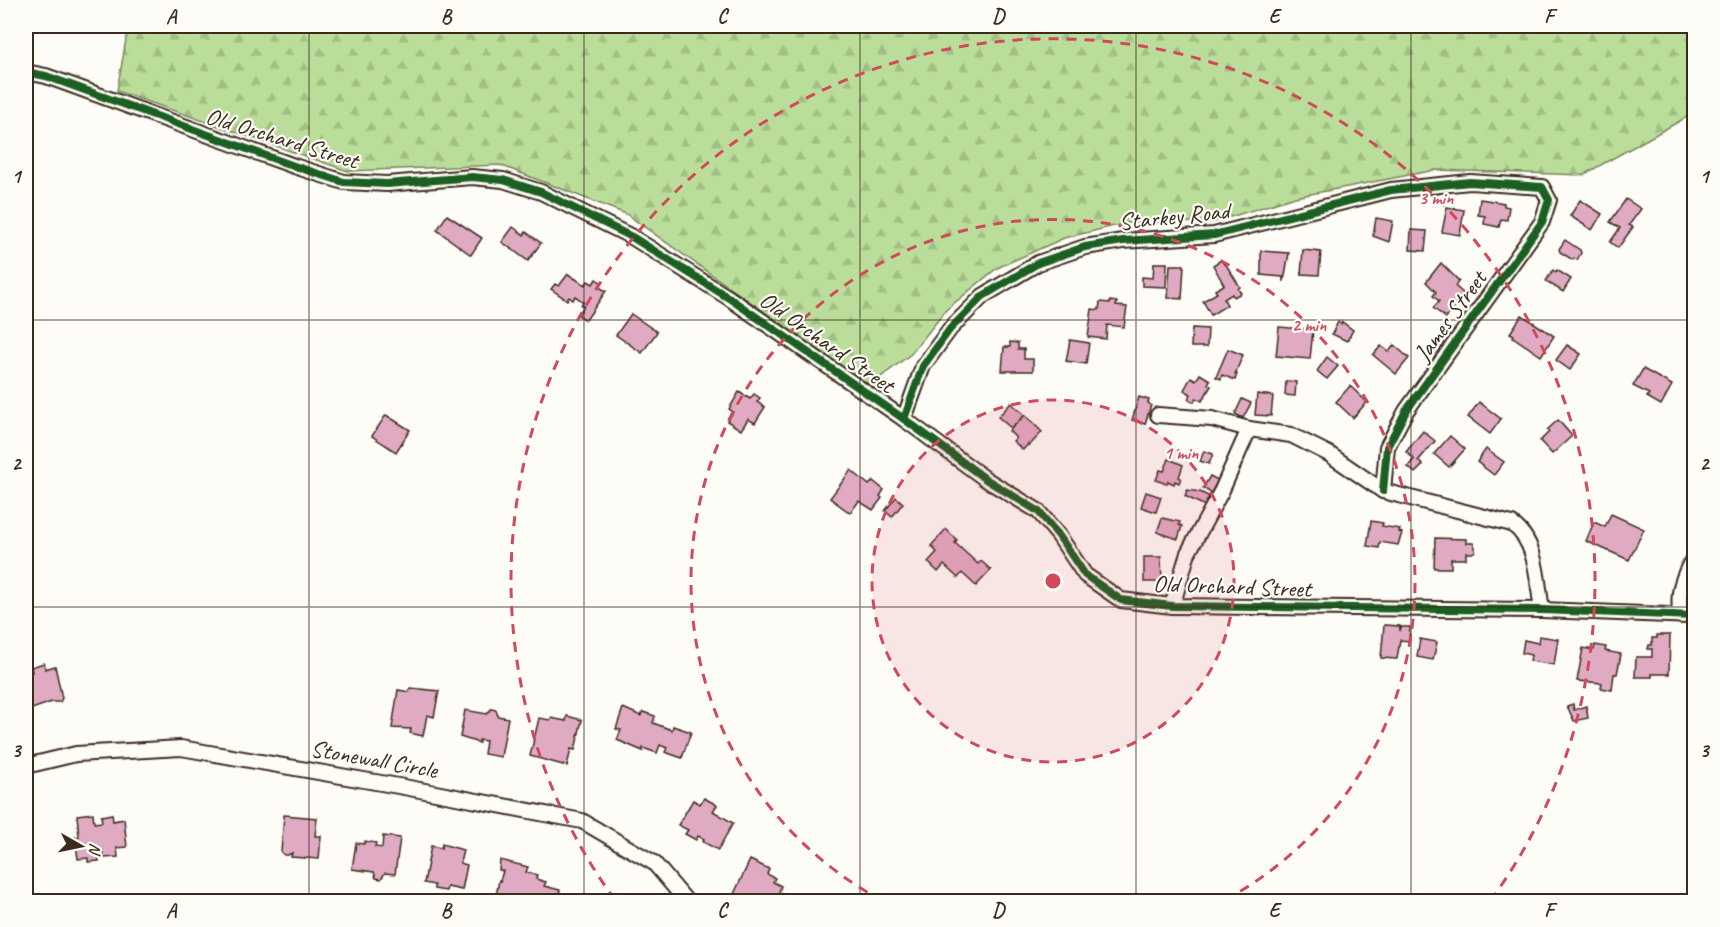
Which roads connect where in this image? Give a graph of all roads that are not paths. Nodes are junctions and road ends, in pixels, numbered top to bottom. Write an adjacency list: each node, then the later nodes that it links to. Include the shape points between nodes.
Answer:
1 (26, 72): 4 (street, Old Orchard Street, via 344,182 472,177 503,180 541,192 632,237)
2 (1524, 184): 4 (street, Starkey Road, via 1470,182 1391,190 1214,236 1123,241 1086,247 1038,263 983,296 950,330 923,366); 6 (street, James Street, via 1542,187 1549,200 1542,222 1406,411 1387,447)
3 (1158, 415): 5 (street, via 1212,418)
4 (904, 419): 8 (street, Old Orchard Street, via 987,480 1038,511 1085,575 1112,594 1121,600)
5 (1249, 429): 6 (street, via 1291,435 1329,454); 8 (street, via 1188,553)
6 (1383, 491): 9 (street, via 1512,524 1522,531 1531,548)
7 (1695, 556): 10 (street, via 1678,601)
8 (1172, 606): 9 (street, Old Orchard Street)
9 (1542, 610): 10 (street, Old Orchard Street)
10 (1688, 616)
11 (26, 766): 12 (street, Stonewall Circle, via 76,754 182,748 582,821 654,863)
12 (687, 902)

